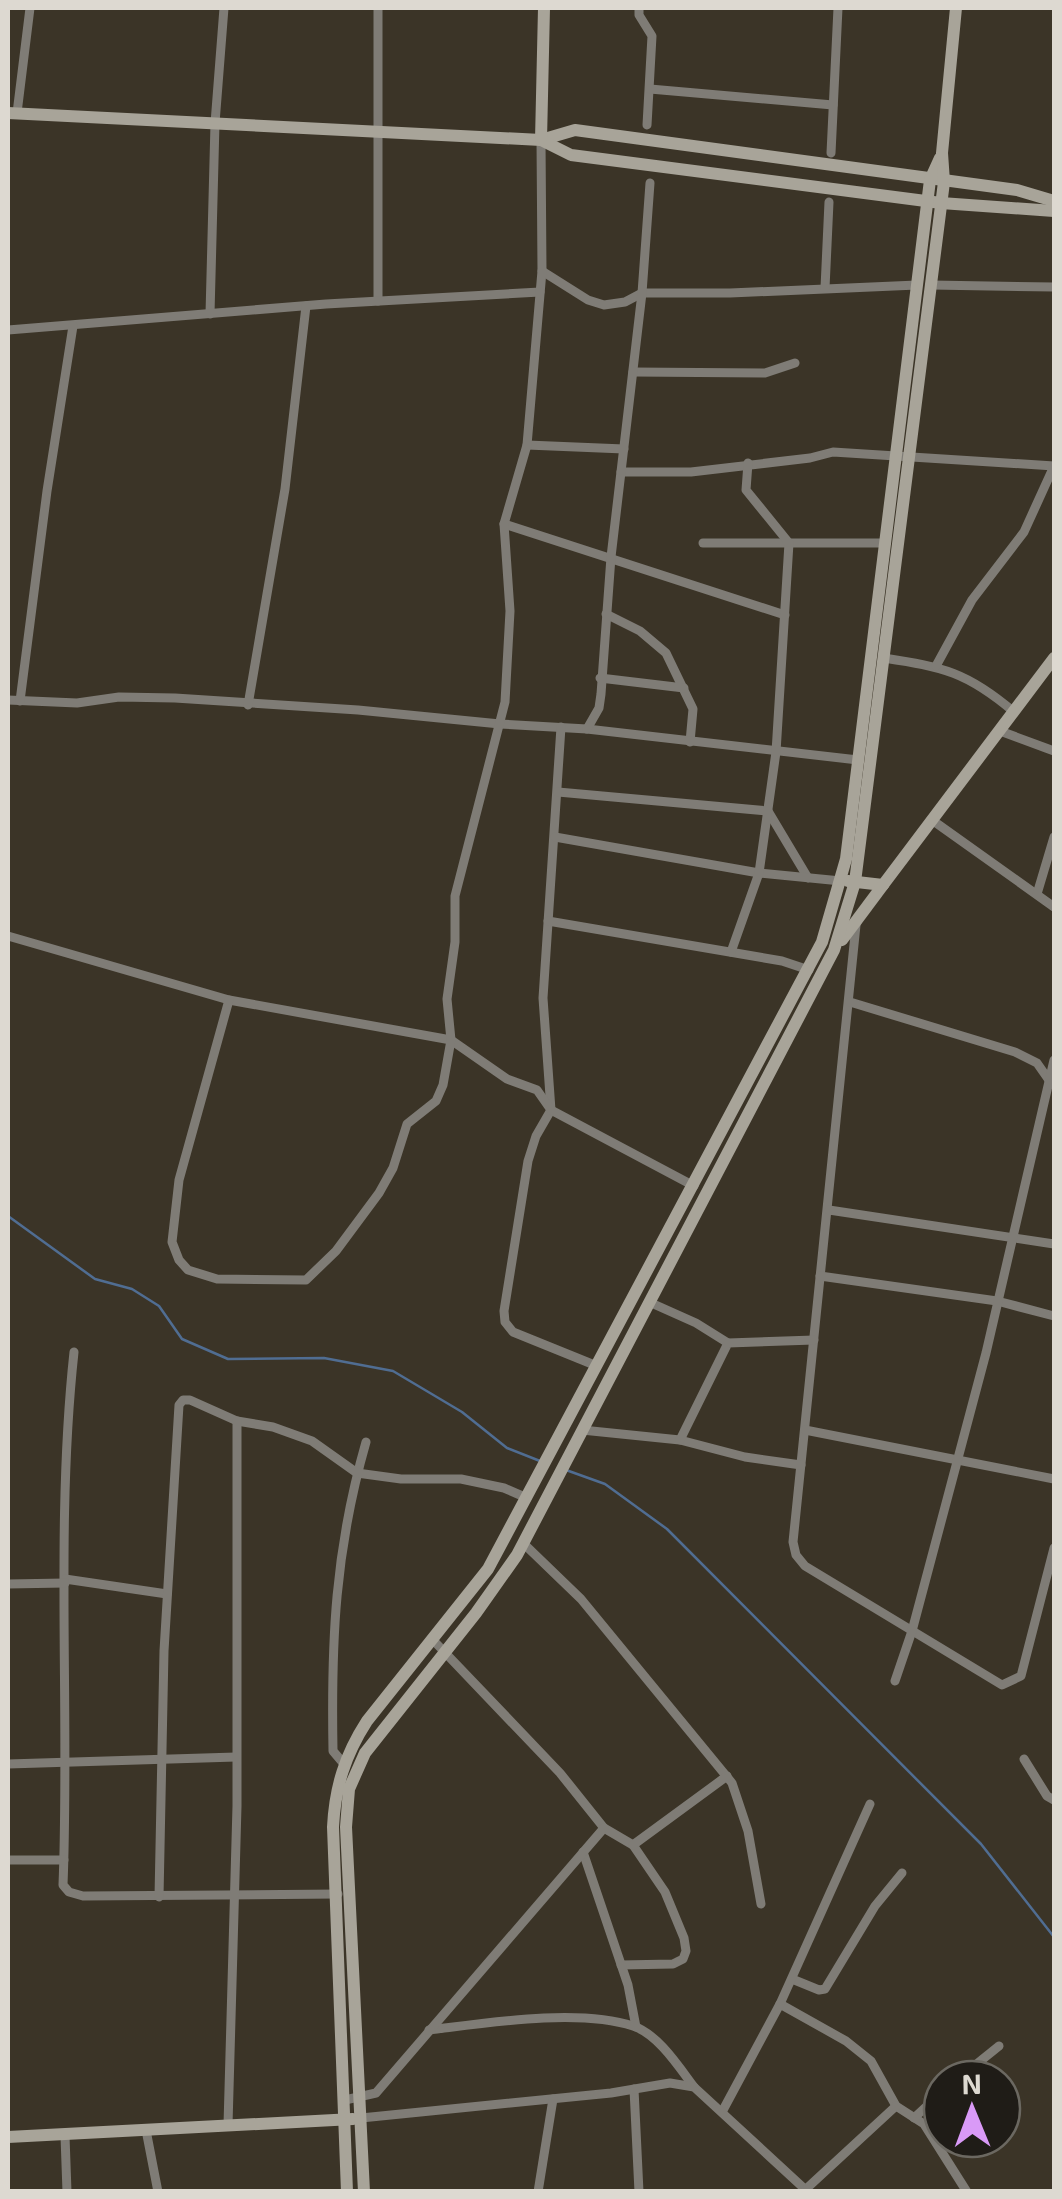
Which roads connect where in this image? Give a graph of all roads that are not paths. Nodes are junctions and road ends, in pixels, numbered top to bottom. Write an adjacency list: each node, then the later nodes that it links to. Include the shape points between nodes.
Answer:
1 (30, 8): 10 (street)
2 (224, 8): 11 (street)
3 (378, 8): 13 (street)
4 (544, 8): 14 (main road)
5 (639, 8): 8 (street, via 652,36)
6 (838, 8): 9 (street)
7 (956, 8): 16 (main road)
8 (650, 88): 9 (street); 12 (street)
9 (833, 105): 15 (street)
10 (12, 113): 11 (main road)
11 (215, 124): 13 (main road); 30 (street)
12 (647, 125)
13 (380, 132): 14 (main road); 28 (street)
14 (541, 140): 16 (main road, via 575,130); 20 (main road, via 570,155); 22 (street)
15 (831, 153)
16 (937, 181): 18 (main road); 20 (main road)
17 (650, 183): 27 (street)
18 (1054, 201)
19 (829, 202): 25 (street)
20 (934, 202): 21 (main road); 23 (main road)
21 (1054, 211)
22 (542, 271): 26 (street); 27 (street, via 604,306)
23 (924, 285): 24 (street); 25 (street); 37 (main road)
24 (1054, 287)
25 (825, 288): 27 (street)
26 (540, 292): 28 (street); 35 (street)
27 (642, 292): 34 (street)
28 (378, 300): 29 (street)
29 (306, 306): 30 (street); 55 (street, via 285,489)
30 (210, 314): 31 (street)
31 (73, 326): 32 (street); 54 (street)
32 (8, 330)
33 (795, 363): 34 (street, via 764,373)
34 (633, 372): 36 (street)
35 (527, 445): 36 (street); 41 (street)
36 (624, 450): 40 (street)
37 (902, 456): 38 (street, via 832,452); 39 (street); 44 (main road); 48 (main road)
38 (748, 464): 40 (street); 42 (street, via 746,490)
39 (1054, 466): 50 (street, via 1024,532 972,600)
40 (622, 472): 45 (street)
41 (504, 524): 45 (street); 57 (street, via 510,612)
42 (789, 542): 43 (street); 44 (street); 47 (street)
43 (703, 543)
44 (885, 543): 64 (main road)
45 (611, 558): 46 (street); 47 (street)
46 (606, 614): 51 (street); 52 (street, via 640,630 666,653)
47 (785, 614): 63 (street)
48 (884, 658): 50 (street); 72 (main road)
49 (1054, 658): 56 (main road)
50 (936, 666): 56 (street, via 982,685)
51 (600, 678): 52 (street); 59 (street, via 599,708)
52 (684, 688): 61 (street, via 693,709)
53 (8, 700): 54 (street)
54 (20, 701): 55 (street, via 120,696)
55 (248, 705): 57 (street)
56 (1014, 712): 60 (main road)
57 (500, 724): 58 (street); 84 (street, via 455,896 446,999)
58 (561, 726): 59 (street); 65 (street)
59 (587, 729): 61 (street)
60 (1000, 731): 62 (street); 67 (main road)
61 (690, 742): 63 (street)
62 (1054, 751)
63 (776, 752): 64 (street); 66 (street)
64 (858, 760): 72 (main road)
65 (558, 792): 66 (street); 68 (street)
66 (768, 811): 70 (street); 71 (street)
67 (932, 820): 73 (main road); 74 (street)
68 (554, 837): 70 (street); 76 (street)
69 (1054, 837): 74 (street)
70 (759, 873): 71 (street); 80 (street)
71 (808, 878): 72 (street)
72 (848, 881): 73 (main road); 79 (main road); 81 (main road)
73 (883, 885): 77 (main road)
74 (1036, 894): 75 (street)
75 (1054, 907)
76 (548, 920): 80 (street); 87 (street, via 543,998)
77 (856, 921): 79 (main road); 83 (street)
78 (8, 936): 82 (street)
79 (834, 950): 81 (main road)
80 (731, 952): 81 (street)
81 (814, 973): 88 (main road); 93 (main road)
82 (230, 1000): 84 (street); 84 (street, via 172,1221 179,1260 217,1279 298,1282 314,1274 378,1193 407,1124 436,1101)
83 (850, 1002): 86 (street, via 1015,1052 1038,1063); 89 (street)
84 (451, 1040): 87 (street, via 507,1080 537,1090)
85 (1054, 1060): 86 (street)
86 (1052, 1083): 90 (street)
87 (552, 1110): 88 (street); 99 (street, via 528,1161 505,1322 513,1332)
88 (694, 1186): 99 (main road)
89 (829, 1210): 90 (street); 92 (street)
90 (1013, 1236): 91 (street); 94 (street)
91 (1054, 1244)
92 (820, 1276): 94 (street); 96 (street)
93 (649, 1302): 97 (street); 102 (main road)
94 (997, 1302): 95 (street); 105 (street)
95 (1054, 1316)
96 (814, 1340): 97 (street); 101 (street)
97 (728, 1342): 103 (street)
98 (74, 1352): 112 (street)
99 (598, 1366): 109 (main road)
100 (237, 1421): 107 (street, via 312,1441); 114 (street, via 190,1400 179,1405); 119 (street)
101 (805, 1430): 105 (street); 106 (street)
102 (581, 1433): 103 (street); 110 (main road)
103 (680, 1440): 106 (street)
104 (366, 1442): 107 (street)
105 (956, 1460): 108 (street); 115 (street)
106 (801, 1466): 115 (street, via 796,1555)
107 (357, 1473): 109 (street, via 461,1480); 124 (street, via 331,1643 333,1751)
108 (1054, 1479)
109 (529, 1494): 116 (main road, via 488,1569)
110 (522, 1543): 117 (main road); 125 (street, via 593,1612)
111 (1054, 1548): 115 (street, via 1021,1676 1011,1683 990,1679)
112 (65, 1581): 113 (street); 114 (street); 122 (street)
113 (8, 1584)
114 (167, 1594): 120 (street)
115 (912, 1630): 118 (street)
116 (433, 1640): 117 (street); 124 (main road, via 367,1721)
117 (445, 1651): 128 (street); 134 (main road, via 355,1770 346,1806)
118 (895, 1681)
119 (236, 1757): 120 (street); 135 (street)
120 (162, 1759): 122 (street); 136 (street)
121 (1024, 1759): 126 (street)
122 (65, 1762): 123 (street); 132 (street)
123 (8, 1764)
124 (344, 1764): 134 (main road, via 334,1805)
125 (727, 1776): 129 (street); 137 (street, via 740,1801)
126 (1054, 1800)
127 (870, 1804): 139 (street)
128 (604, 1828): 129 (street); 130 (street)
129 (632, 1845): 138 (street, via 665,1892 686,1951 673,1964)
130 (583, 1852): 138 (street); 142 (street)
131 (8, 1860): 132 (street)
132 (64, 1860): 136 (street, via 69,1892)
133 (902, 1872): 139 (street, via 825,1989)
134 (342, 1894): 135 (street); 147 (main road)
135 (232, 1896): 136 (street); 154 (street)
136 (159, 1897)
137 (761, 1904)
138 (621, 1965): 141 (street)
139 (792, 1980): 140 (street)
140 (780, 2004): 149 (street, via 871,2061); 151 (street)
141 (636, 2027): 142 (street, via 576,2018); 145 (street)
142 (429, 2030): 147 (street, via 376,2094)
143 (999, 2046): 144 (street)
144 (983, 2059)
145 (694, 2087): 146 (street); 151 (street)
146 (634, 2089): 148 (street); 165 (street)
147 (352, 2099): 153 (main road)
148 (552, 2099): 153 (street); 164 (street)
149 (896, 2106): 152 (street); 159 (street)
150 (922, 2111): 152 (street)
151 (722, 2112): 158 (street)
152 (914, 2118): 167 (street, via 939,2144)
153 (353, 2119): 154 (main road); 162 (main road); 163 (main road)
154 (228, 2125): 155 (main road)
155 (146, 2130): 156 (main road); 161 (street)
156 (65, 2136): 157 (main road); 160 (street)
157 (8, 2137)
158 (797, 2180): 159 (street); 166 (street)
159 (807, 2190)
160 (67, 2192)
161 (158, 2192)
162 (347, 2192)
163 (364, 2192)
164 (538, 2192)
165 (639, 2192)
166 (790, 2192)
167 (967, 2192)

